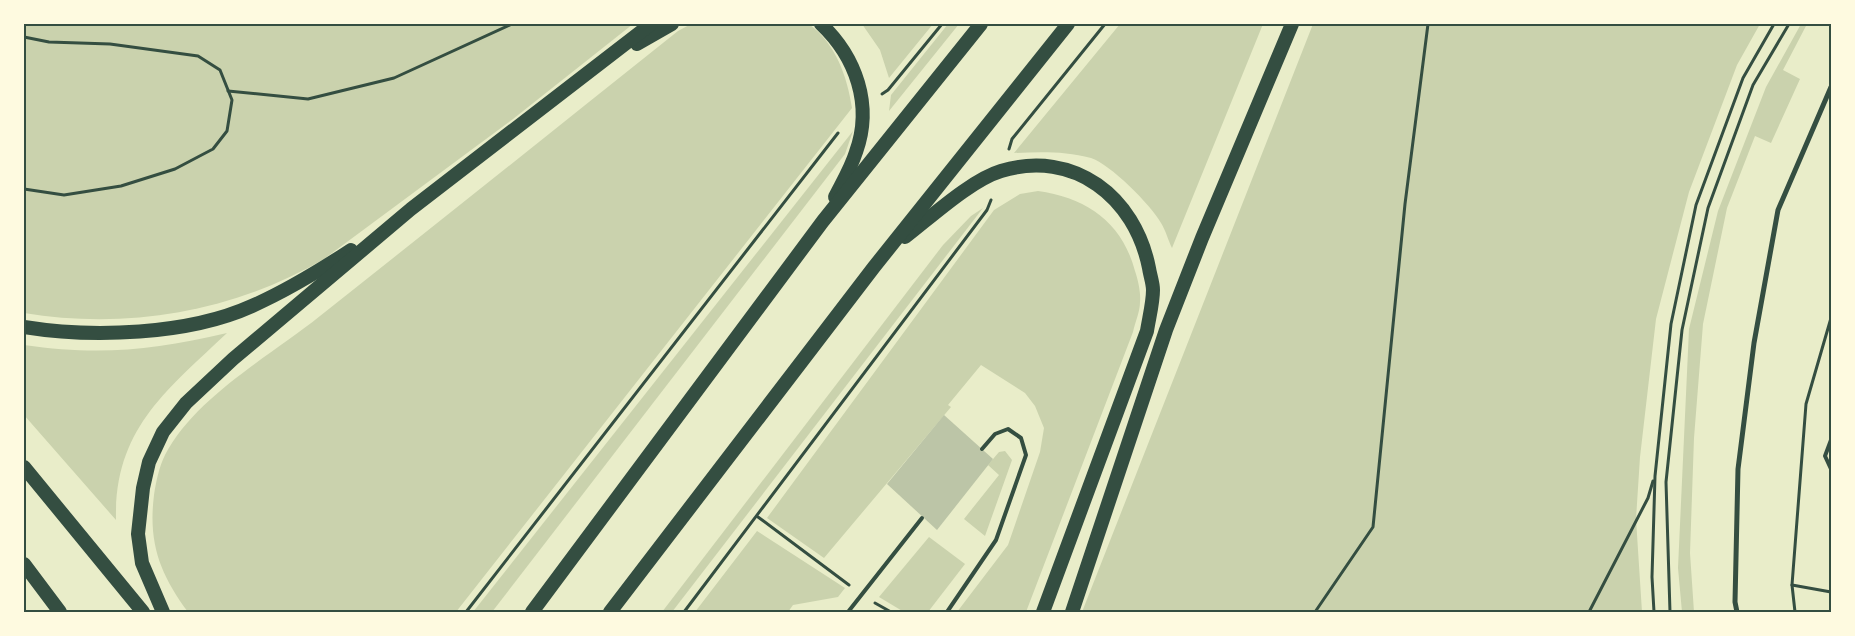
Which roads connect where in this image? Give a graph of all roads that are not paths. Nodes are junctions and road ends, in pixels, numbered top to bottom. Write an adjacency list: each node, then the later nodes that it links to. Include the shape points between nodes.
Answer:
1 (651, 24): 7 (highway)
2 (672, 24): 7 (highway)
3 (821, 24): 10 (highway, via 834,36 856,73 863,105 857,152)
4 (981, 24): 10 (highway)
5 (1068, 24): 11 (highway)
6 (1292, 24): 27 (highway, via 1166,330)
7 (594, 70): 9 (highway)
8 (1831, 87): 28 (street, via 1778,210 1754,343 1738,469)
9 (412, 209): 12 (highway, via 322,269 250,307 193,324 144,331 89,334); 21 (highway, via 233,359 186,403 164,432 149,462 138,534 142,563)
10 (823, 221): 22 (highway)
11 (888, 249): 23 (highway); 26 (highway, via 984,178 1003,170 1033,167 1055,168 1099,184 1116,198 1142,241 1153,290 1147,331)
12 (24, 327)
13 (1831, 440): 16 (lane, via 1825,456)
14 (982, 448): 25 (lane, via 995,434 1008,429 1022,438 1026,455 996,540)
15 (24, 467): 20 (highway)
16 (1831, 469)
17 (922, 518): 24 (lane)
18 (24, 564): 19 (highway)
19 (60, 612)
20 (143, 612)
21 (163, 612)
22 (532, 612)
23 (610, 612)
24 (848, 612)
25 (947, 612)
26 (1043, 612)
27 (1072, 612)
28 (1737, 612)

